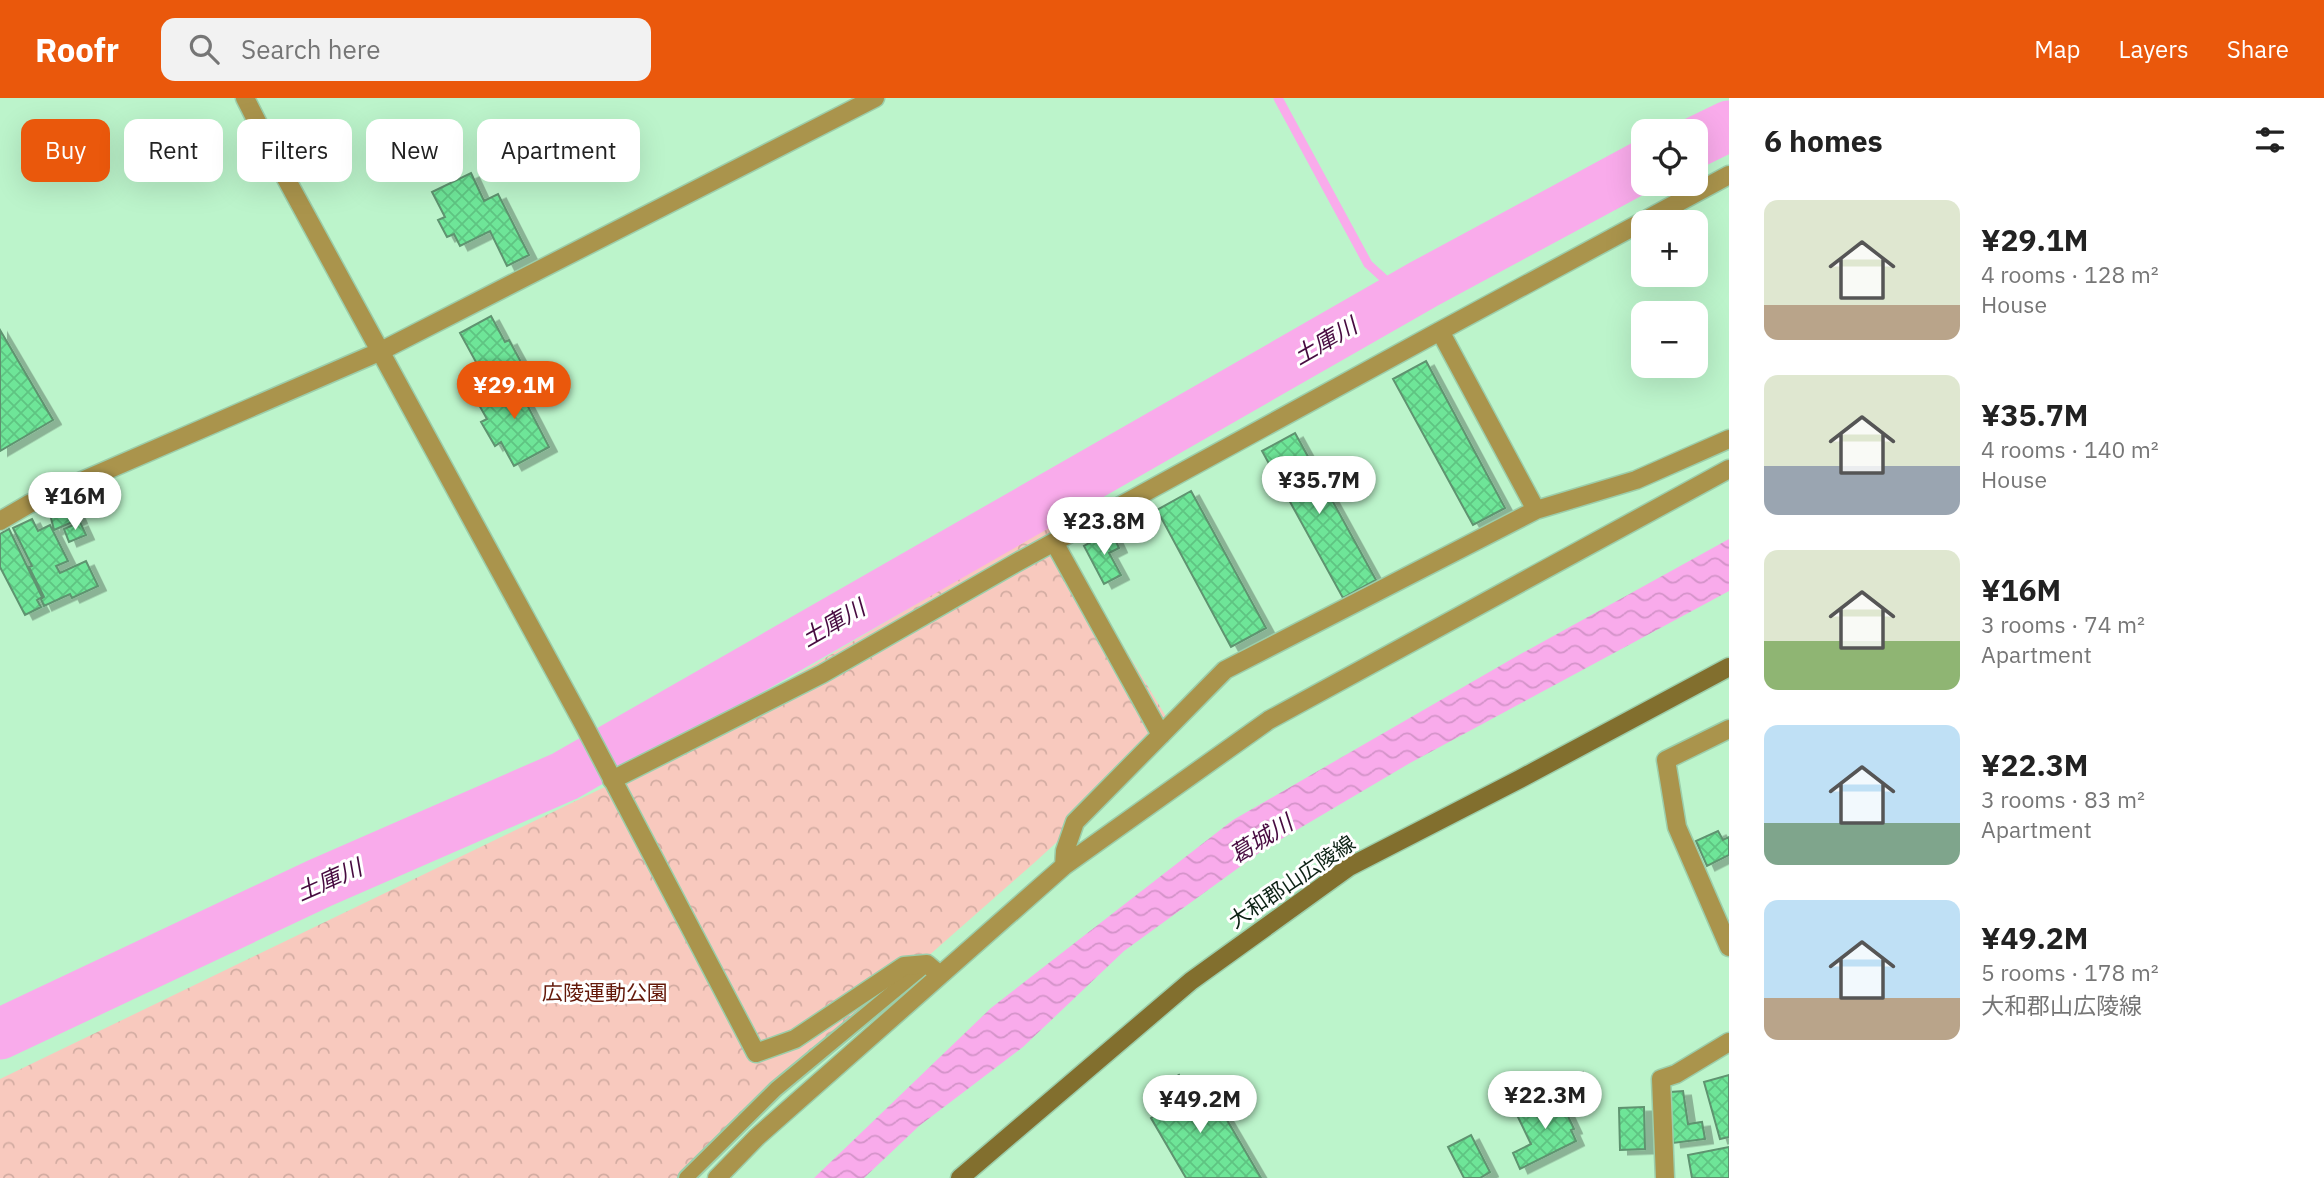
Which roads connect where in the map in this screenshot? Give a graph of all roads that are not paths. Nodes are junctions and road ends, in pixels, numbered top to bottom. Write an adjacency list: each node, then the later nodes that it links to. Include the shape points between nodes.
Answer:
1 (246, 98): 5 (street)
2 (875, 98): 5 (street)
3 (1729, 175): 4 (street)
4 (1440, 331): 8 (street); 10 (street)
5 (379, 352): 9 (street, via 29,504); 14 (street)
6 (1729, 439): 8 (street, via 1636,480)
7 (1729, 469): 15 (street, via 1269,720)
8 (1536, 510): 13 (street, via 1225,670)
9 (0, 521)
10 (1054, 542): 13 (street); 14 (street, via 822,674)
11 (1729, 667): 21 (main road, 大和郡山広陵線, via 1349,867 1191,981)
12 (1729, 729): 16 (street, via 1666,761 1677,827)
13 (1160, 735): 15 (street, via 1074,822)
14 (612, 780): 17 (street, via 757,1053 795,1039 904,966)
15 (1064, 866): 17 (street)
16 (1729, 947)
17 (933, 969): 19 (lane, via 776,1089); 20 (street)
18 (1729, 1042): 22 (street, via 1661,1079)
19 (686, 1178)
20 (717, 1178)
21 (960, 1178)
22 (1665, 1178)

